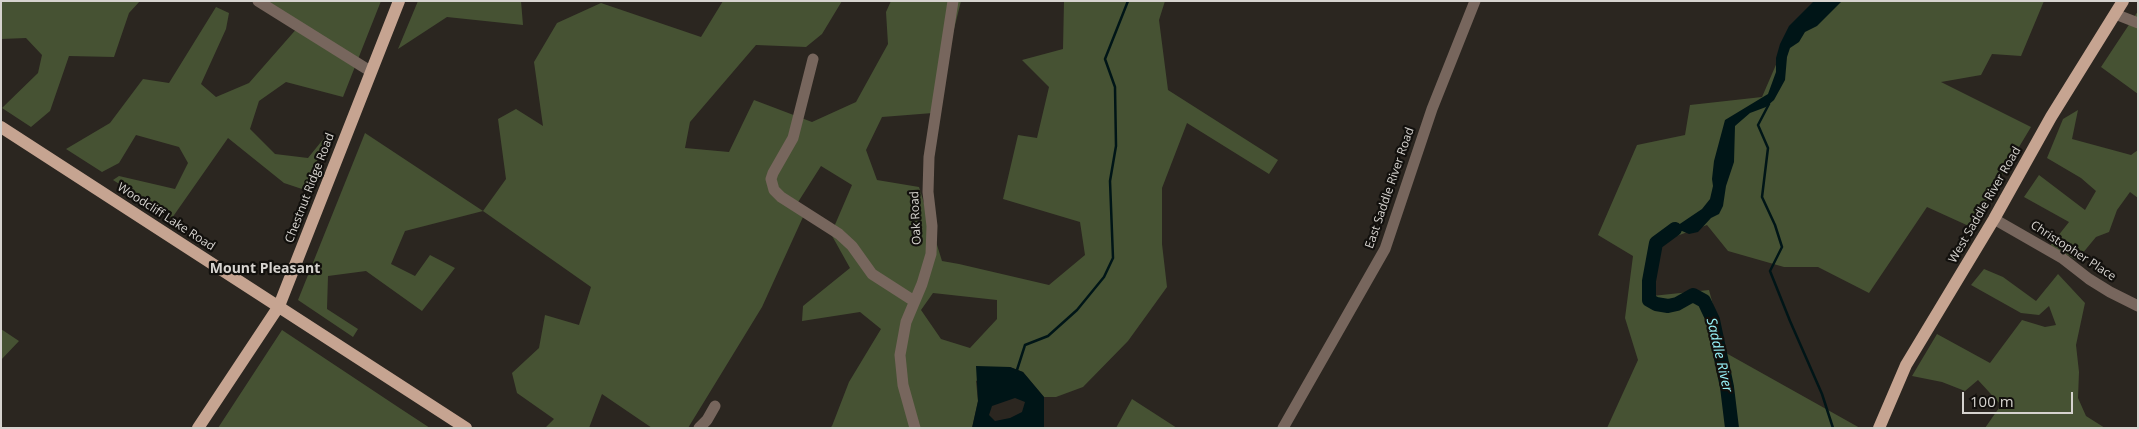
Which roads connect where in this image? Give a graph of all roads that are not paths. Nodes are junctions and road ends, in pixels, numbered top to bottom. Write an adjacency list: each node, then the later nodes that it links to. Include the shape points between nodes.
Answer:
1 (258, 1): 9 (street)
2 (399, 1): 9 (main road, Chestnut Ridge Road)
3 (953, 1): 12 (street, Oak Road, via 929,157 931,254)
4 (1474, 1): 20 (street, East Saddle River Road, via 1432,108 1385,249)
5 (2123, 1): 6 (main road, West Saddle River Road)
6 (2116, 14): 7 (street); 11 (main road, West Saddle River Road, via 2051,117)
7 (2138, 22)
8 (813, 59): 12 (street, via 793,138 771,179 774,190 847,240 872,274)
9 (370, 71): 13 (main road, Chestnut Ridge Road)
10 (1, 127): 13 (main road, Woodcliff Lake Road)
11 (1994, 219): 14 (street, Christopher Place); 21 (main road, West Saddle River Road, via 1906,365)
12 (914, 300): 19 (street, Oak Road, via 900,355 903,385)
13 (278, 306): 16 (main road, Chestnut Ridge Road); 17 (main road, Woodcliff Lake Road)
14 (2138, 306)
15 (715, 406): 18 (street)
16 (198, 428)
17 (466, 428)
18 (699, 428)
19 (915, 428)
20 (1283, 428)
21 (1879, 428)

